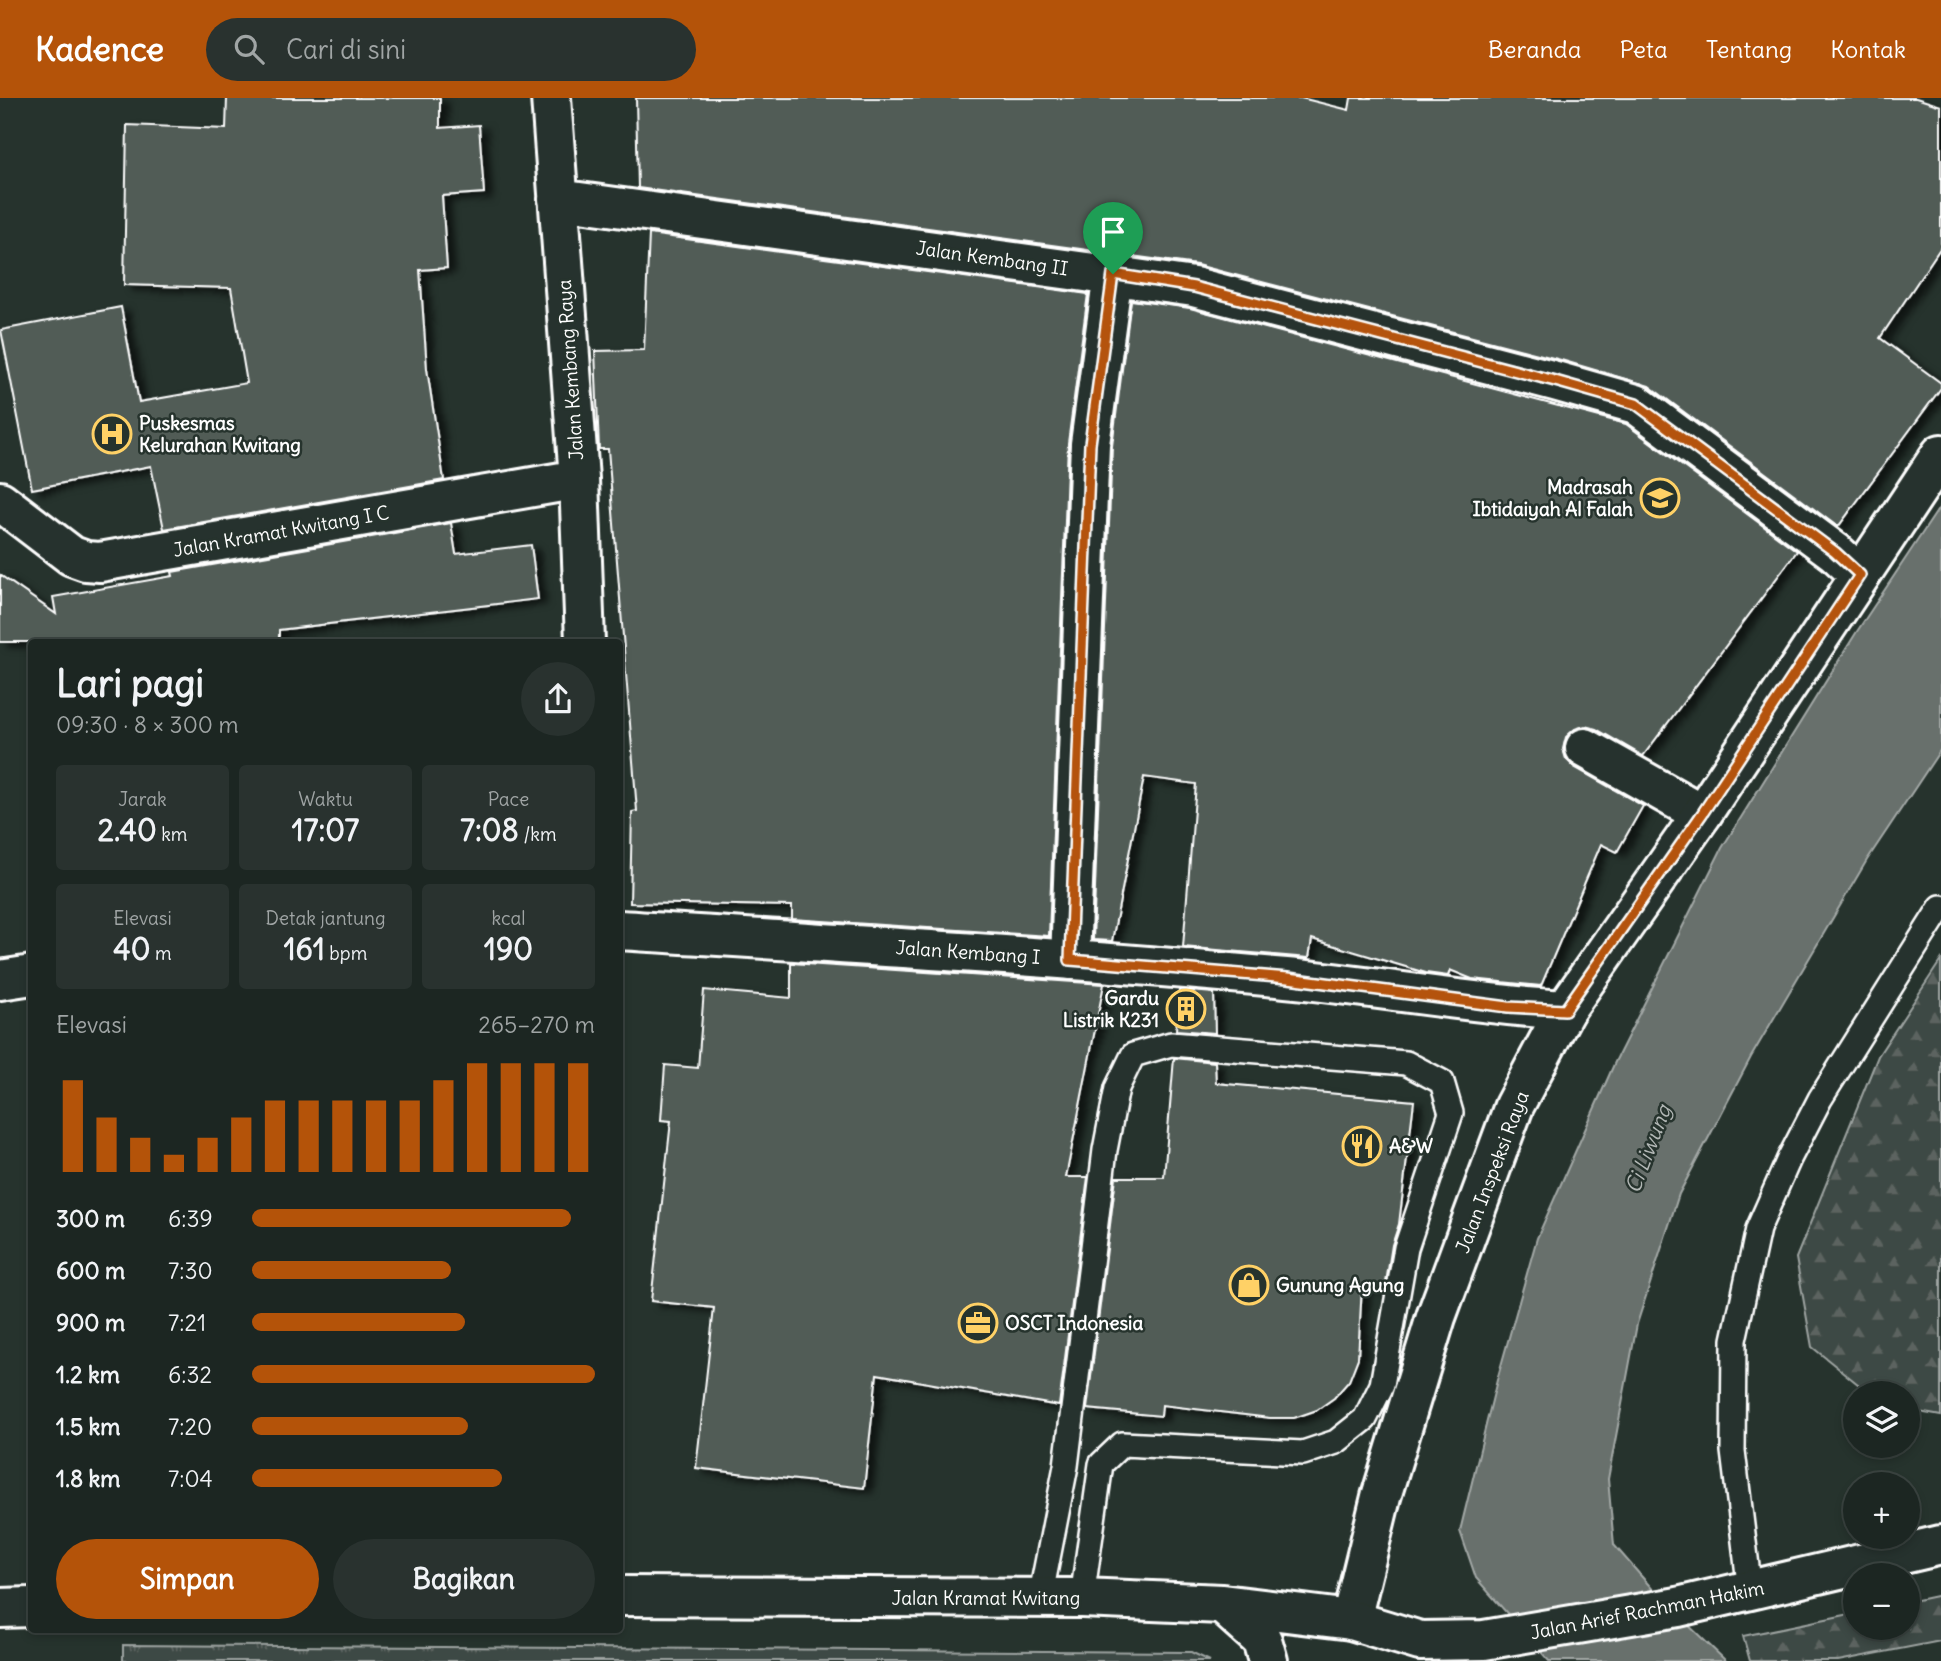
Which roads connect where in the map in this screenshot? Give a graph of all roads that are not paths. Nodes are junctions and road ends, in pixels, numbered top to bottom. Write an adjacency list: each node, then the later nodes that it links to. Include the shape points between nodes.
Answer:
1 (551, 98): 2 (street, Jalan Kembang Raya)
2 (558, 198): 3 (street, Jalan Kembang II); 5 (street, Jalan Kembang Raya)
3 (1113, 274): 7 (street, Jalan Kembang II, via 1194,287 1636,404); 13 (street, via 1090,444)
4 (1941, 454): 7 (street, Jalan Inspeksi Raya)
5 (579, 479): 6 (street, Jalan Kramat Kwitang I C, via 100,562 72,556); 8 (street, Jalan Kembang Raya)
6 (0, 501)
7 (1860, 575): 10 (street, Jalan Inspeksi Raya)
8 (584, 639)
9 (1585, 748): 10 (street)
10 (1702, 814): 16 (street, Jalan Inspeksi Raya)
11 (1941, 907): 18 (lane, via 1820,1099 1758,1229 1734,1340 1733,1451)
12 (623, 930): 13 (street, Jalan Kembang I)
13 (1070, 960): 16 (street, Jalan Kembang I, via 1288,978 1508,1007)
14 (28, 976): 15 (street)
15 (0, 980)
16 (1565, 1010): 25 (street, Jalan Inspeksi Raya, via 1514,1106 1436,1317 1381,1497)
17 (1941, 1545): 18 (street, Jalan Arief Rachman Hakim)
18 (1750, 1591): 26 (street, Jalan Arief Rachman Hakim)
19 (623, 1596): 21 (street, Jalan Kramat Kwitang)
20 (1082, 1598): 21 (street, Jalan Kramat Kwitang); 21 (lane, via 1101,1464 1122,1444 1303,1453 1336,1442 1365,1419 1382,1385 1406,1248 1451,1113 1442,1082 1406,1063 1171,1044 1133,1055 1117,1088 1105,1150 1066,1466); 22 (street, Jalan Kramat Kwitang)
21 (1040, 1599)
22 (1222, 1604): 25 (street, Jalan Kramat Kwitang); 27 (street, via 1262,1640)
23 (28, 1607): 24 (street)
24 (0, 1608)
25 (1351, 1620): 26 (street, Jalan Arief Rachman Hakim)
26 (1413, 1651)
27 (1268, 1661)

